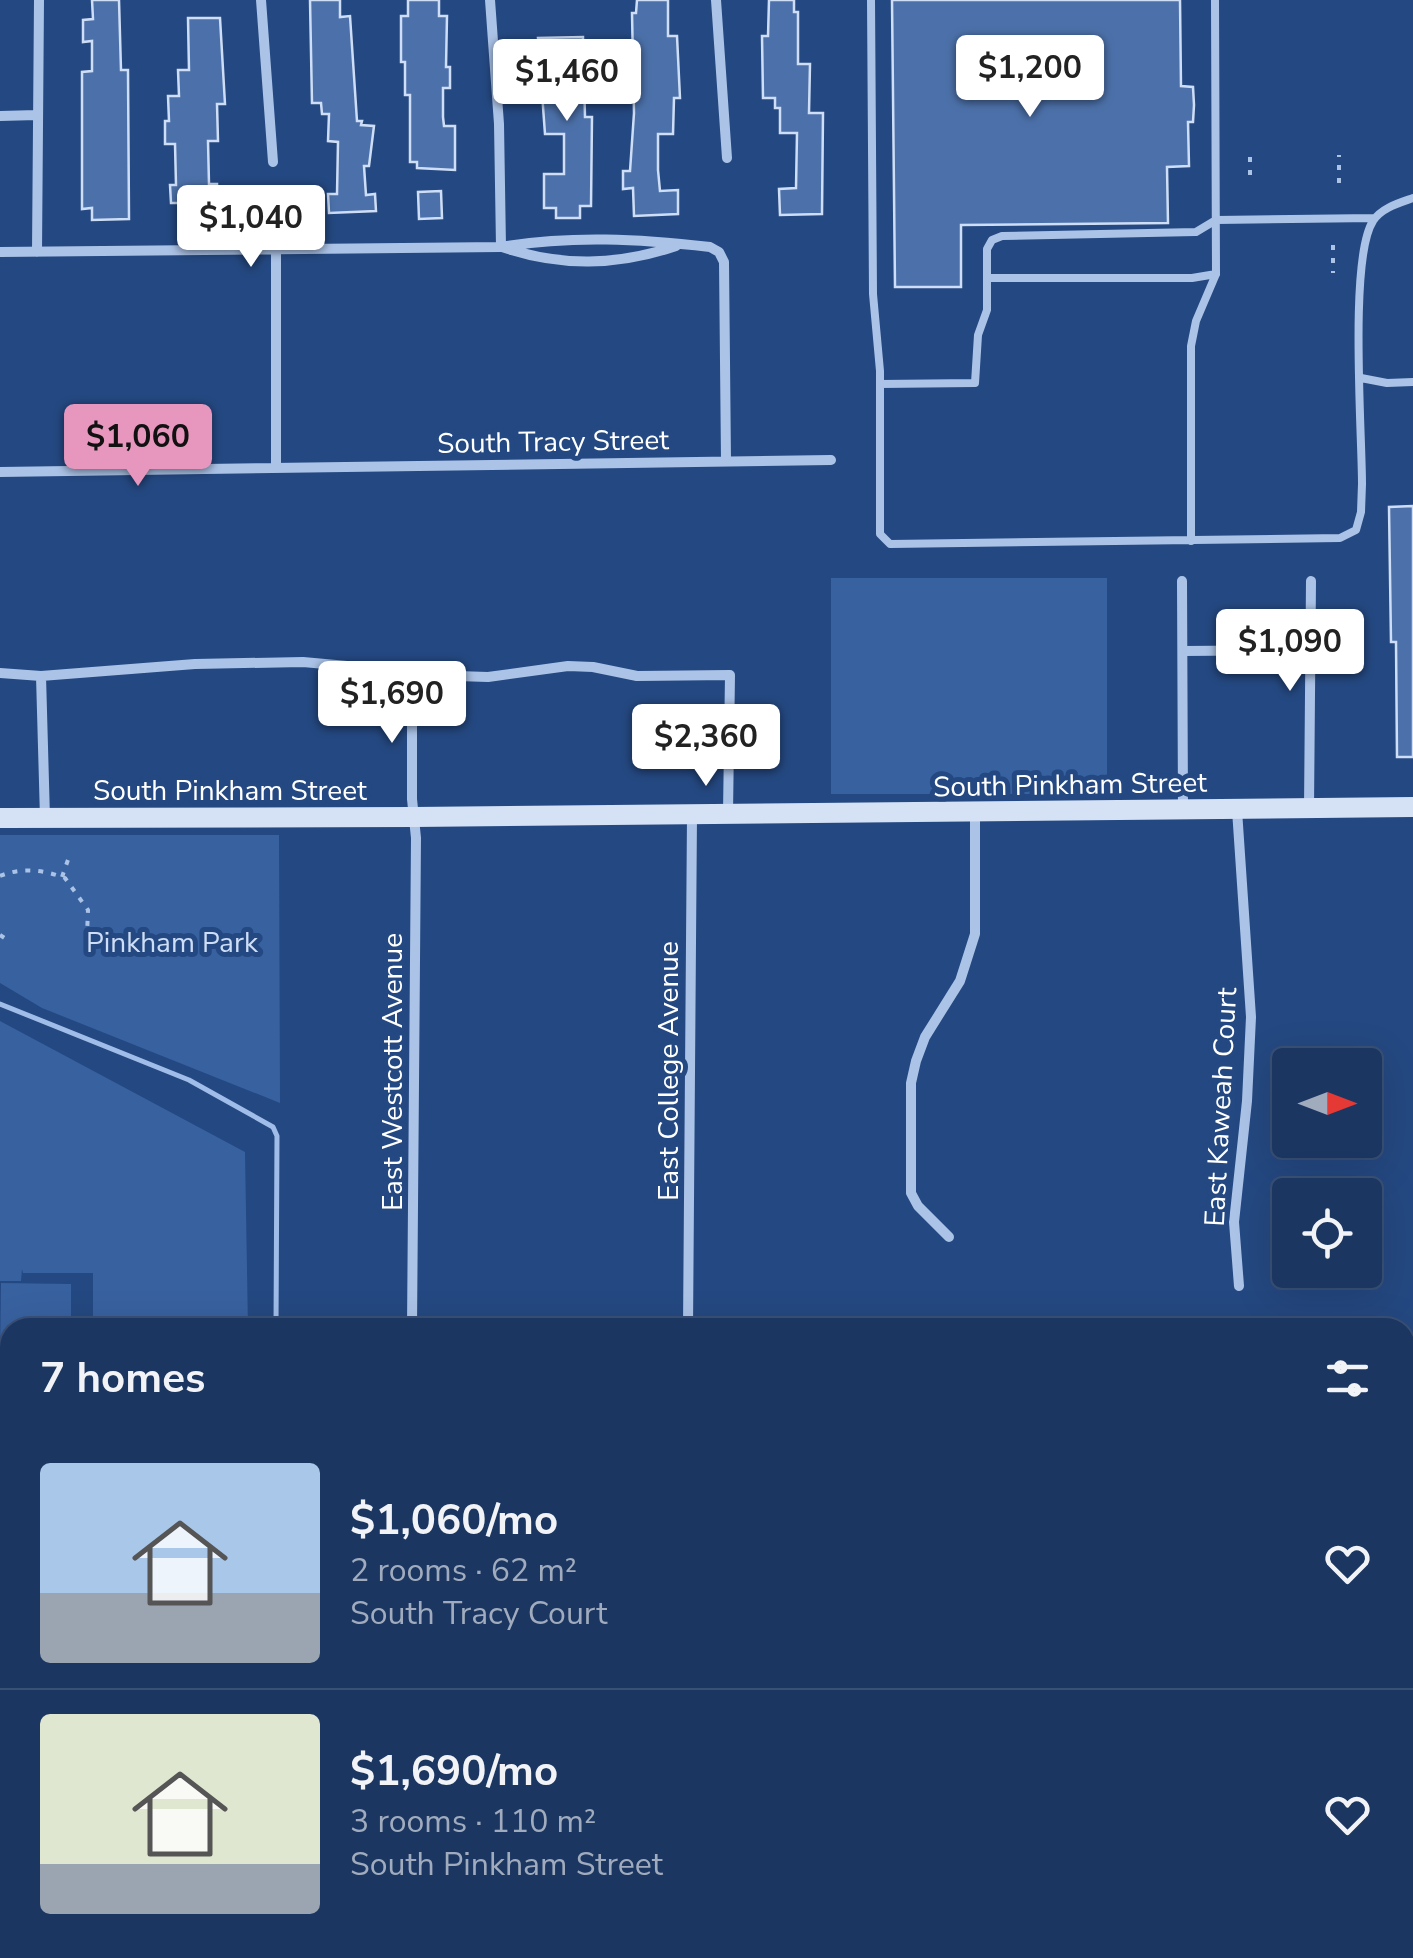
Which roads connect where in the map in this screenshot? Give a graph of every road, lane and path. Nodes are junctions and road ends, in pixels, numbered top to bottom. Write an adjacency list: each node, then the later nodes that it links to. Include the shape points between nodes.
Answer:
1 (39, 0): 7 (street)
2 (261, 0): 12 (street)
3 (490, 0): 20 (street)
4 (716, 0): 11 (street)
5 (871, 0): 29 (lane)
6 (1215, 0): 17 (lane)
7 (37, 115): 8 (street); 23 (street)
8 (0, 116)
9 (1339, 155): 13 (path)
10 (1250, 156): 14 (path)
11 (726, 158)
12 (274, 162)
13 (1338, 182)
14 (1250, 183)
15 (1413, 198): 16 (lane)
16 (1374, 218): 17 (lane); 27 (lane, via 1360,272)
17 (1216, 220): 25 (lane); 26 (lane, via 1196,232 1002,236 987,249)
18 (1332, 245): 24 (path)
19 (678, 246): 20 (street, via 613,238); 20 (street, via 599,262 556,262); 31 (street, via 719,252)
20 (501, 247): 21 (street)
21 (276, 250): 23 (street); 32 (street)
22 (0, 252): 23 (street)
23 (37, 252)
24 (1332, 273)
25 (1216, 274): 26 (lane); 34 (lane, via 1191,346)
26 (987, 278): 29 (lane, via 975,383)
27 (1361, 378): 28 (lane); 34 (lane, via 1356,530 1340,538)
28 (1413, 382)
29 (880, 384): 34 (lane, via 880,534 890,544)
30 (831, 460): 31 (street, South Tracy Street)
31 (726, 461): 32 (street, South Tracy Street)
32 (276, 467): 33 (street, South Tracy Street)
33 (0, 472)
34 (1192, 541)
35 (1182, 581): 38 (street)
36 (1311, 582): 37 (street)
37 (1310, 650): 38 (street); 42 (street)
38 (1184, 651): 44 (street)
39 (412, 672): 41 (street, via 303,662); 47 (street, via 488,676 568,666 638,676 730,675); 51 (street)
40 (0, 673): 41 (street)
41 (41, 676): 50 (street)
42 (1309, 808): 43 (street, South Pinkham Street); 45 (street, South Pinkham Street)
43 (1413, 808)
44 (1183, 810): 45 (street, South Pinkham Street); 46 (street, South Pinkham Street)
45 (1237, 810): 59 (street, East Kaweah Court, via 1251,1017 1234,1222)
46 (975, 812): 47 (street, South Pinkham Street); 58 (street, via 975,934 911,1083 911,1193)
47 (728, 814): 48 (street, South Pinkham Street)
48 (692, 815): 51 (street, South Pinkham Street); 61 (street, East College Avenue)
49 (0, 818): 50 (street, South Pinkham Street)
50 (45, 818): 51 (street, South Pinkham Street)
51 (414, 818): 60 (street, East Westcott Avenue)
52 (70, 854): 54 (path)
53 (0, 876): 54 (path, via 31,870)
54 (62, 877): 55 (path, via 88,910)
55 (87, 934)
56 (0, 935): 57 (path)
57 (9, 940)
58 (949, 1237)
59 (1239, 1286)
60 (412, 1318)
61 (688, 1318)

